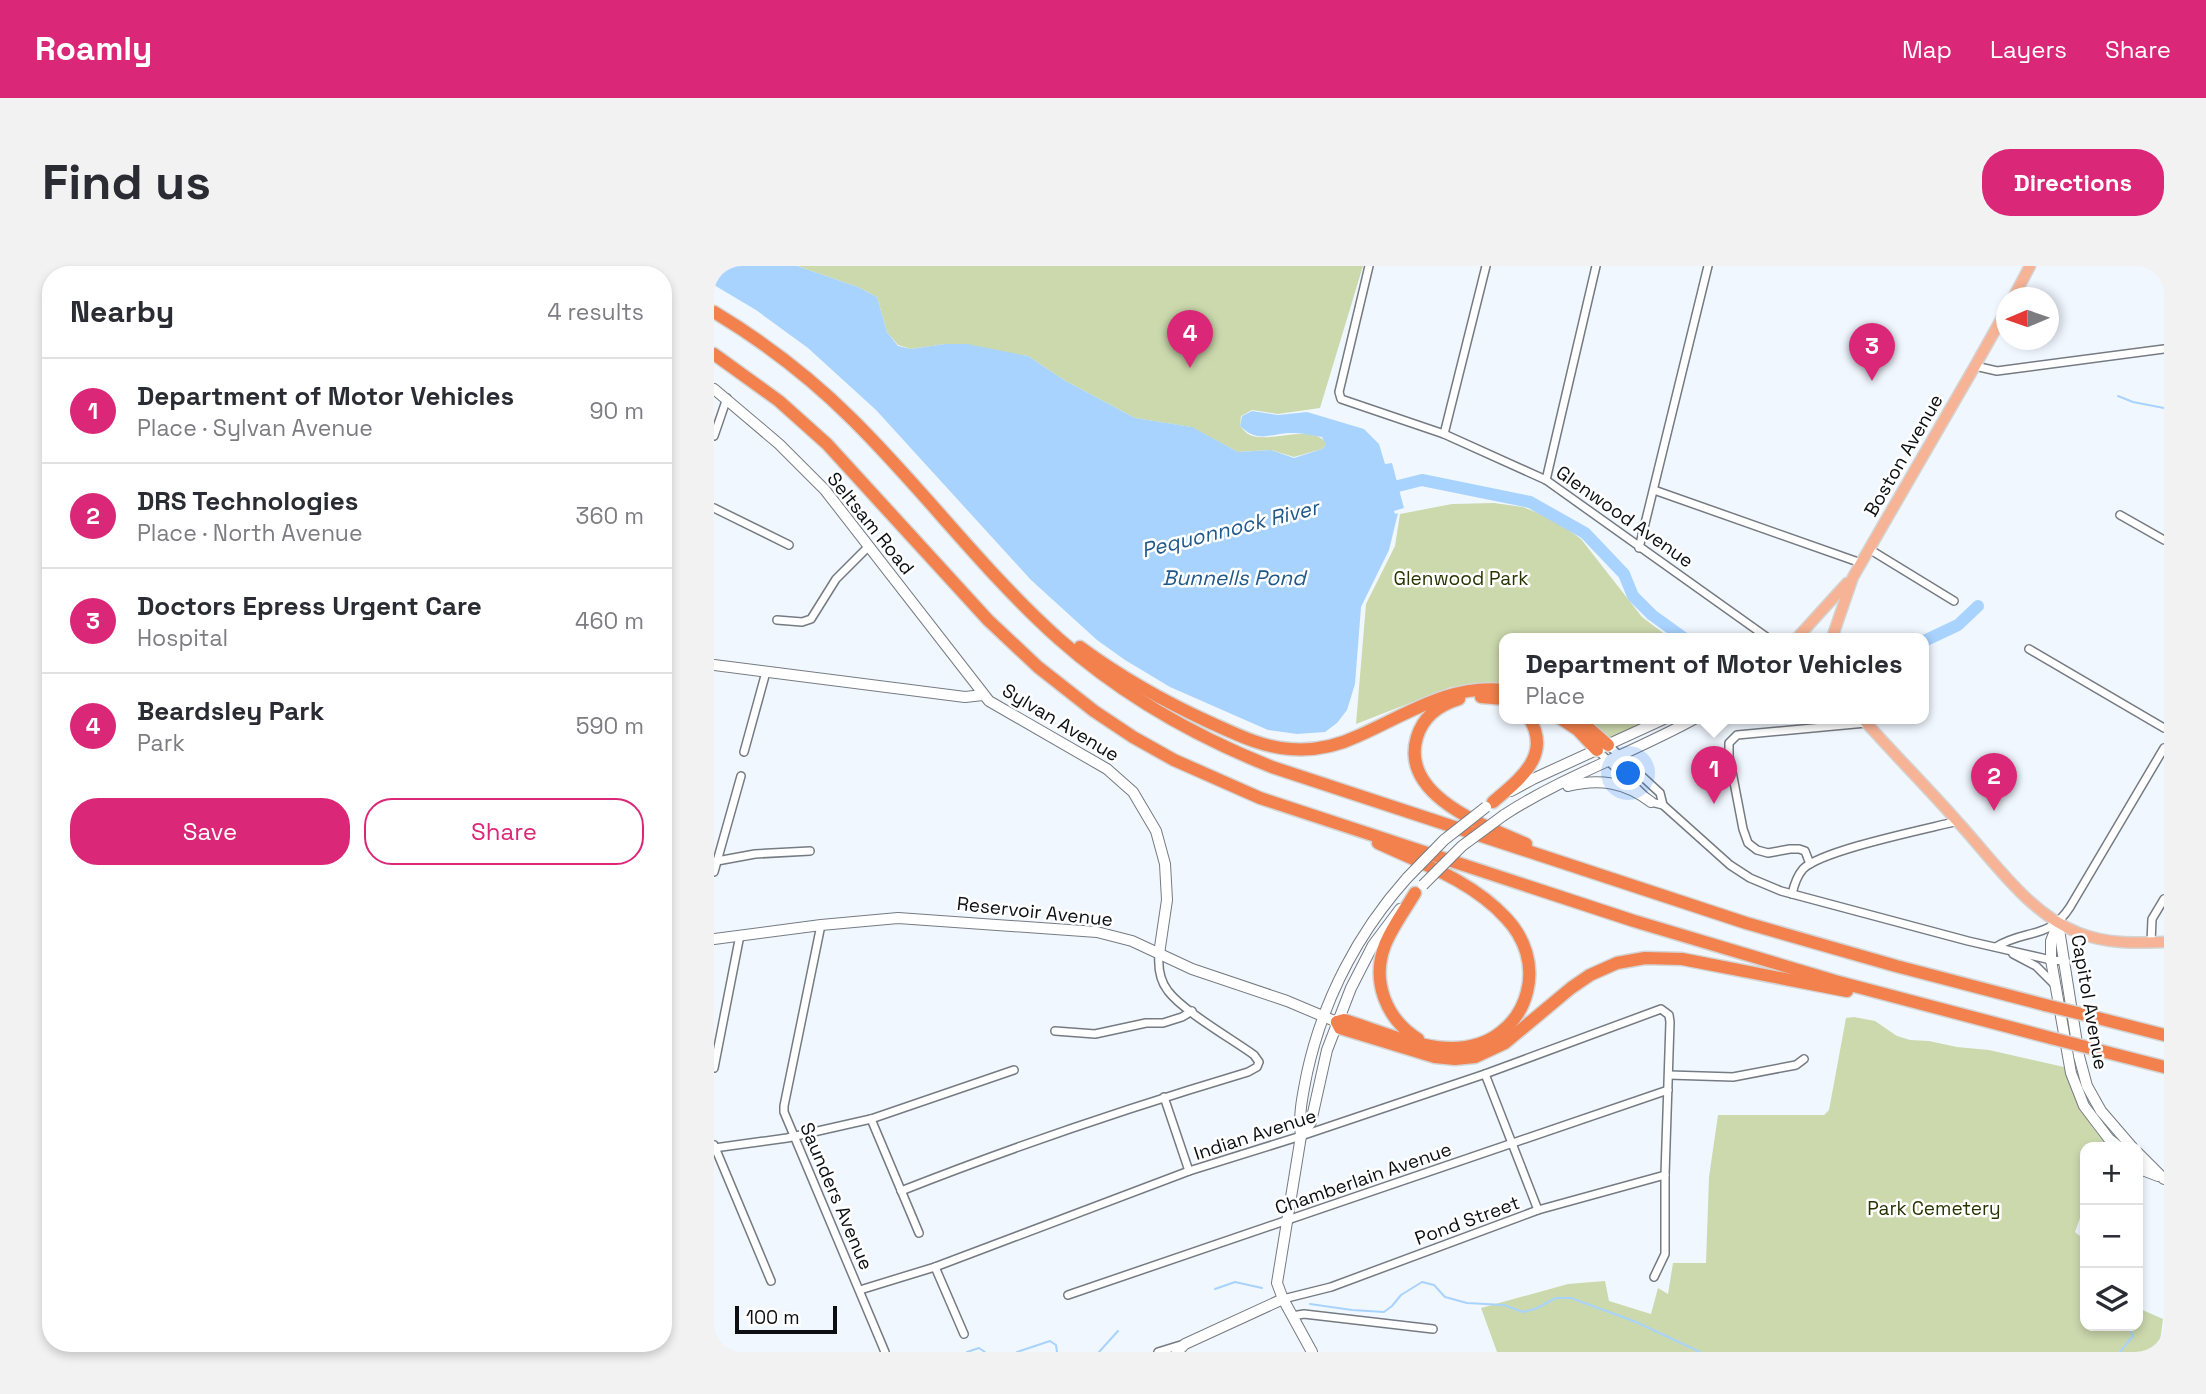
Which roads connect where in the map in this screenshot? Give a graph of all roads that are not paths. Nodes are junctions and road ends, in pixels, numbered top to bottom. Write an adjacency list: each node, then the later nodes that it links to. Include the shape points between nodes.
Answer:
1 (1369, 266): 14 (street, Glenwood Avenue, via 1341,399)
2 (1486, 266): 14 (street)
3 (1596, 266): 16 (street)
4 (1708, 266): 17 (street)
5 (2030, 266): 6 (main road)
6 (2019, 287)
7 (714, 312): 28 (highway, via 788,363 852,418)
8 (1996, 329): 11 (main road, Boston Avenue)
9 (2164, 349): 11 (street, via 1997,371)
10 (714, 354): 58 (highway, via 811,429 988,620 1066,690 1174,760 1238,790)
11 (1975, 366): 24 (main road, Boston Avenue)
12 (714, 389): 13 (main road, Seltsam Road)
13 (727, 398): 15 (street); 22 (main road, Seltsam Road, via 825,490)
14 (1444, 434): 16 (street, Glenwood Avenue)
15 (714, 436)
16 (1546, 480): 23 (street, Glenwood Avenue)
17 (1654, 490): 23 (street); 25 (street)
18 (714, 508): 21 (street)
19 (2120, 515): 20 (street)
20 (2164, 540)
21 (789, 545)
22 (868, 547): 29 (street, via 836,579 811,619); 37 (main road, Seltsam Road)
23 (1639, 548): 30 (street, Glenwood Avenue)
24 (1868, 549): 25 (main road, Boston Avenue); 27 (street)
25 (1861, 563): 26 (main road, Boston Avenue)
26 (1853, 577): 31 (main road); 32 (main road, Boston Avenue)
27 (1954, 601)
28 (1022, 604): 36 (highway, via 1144,691 1234,734 1273,747 1330,746 1449,694); 63 (highway, via 1097,671 1159,713 1214,742 1297,775)
29 (777, 620)
30 (1761, 633)
31 (1802, 633)
32 (1831, 633)
33 (2029, 649): 46 (street)
34 (714, 665): 35 (main road, Sylvan Avenue)
35 (766, 672): 37 (main road, Sylvan Avenue, via 965,697); 49 (street)
36 (1499, 690)
37 (984, 695): 74 (main road, Sylvan Avenue, via 1112,772 1140,800 1156,831 1165,864 1167,900)
38 (1499, 699): 63 (highway, via 1466,698 1434,711 1418,733 1416,763 1423,780 1462,814)
39 (1532, 724): 55 (highway, via 1533,761)
40 (1569, 724): 47 (highway)
41 (1582, 724): 47 (highway)
42 (1653, 724): 47 (main road)
43 (1684, 724): 50 (main road)
44 (1837, 724): 61 (street, via 1737,735 1729,743 1746,841 1768,853 1805,851)
45 (1867, 724): 57 (main road)
46 (2164, 728)
47 (1603, 747): 50 (street); 51 (street); 55 (main road)
48 (2164, 748): 67 (street)
49 (744, 752)
50 (1621, 756): 51 (main road); 56 (street, via 1660,793)
51 (1609, 762): 53 (main road); 54 (street)
52 (741, 776): 60 (street)
53 (1547, 790): 54 (main road, via 1605,782 1628,788); 64 (main road, bridge, via 1462,846)
54 (1651, 802): 56 (street)
55 (1489, 805): 80 (main road, bridge, via 1444,840 1378,913)
56 (1663, 806): 65 (street, via 1740,872)
57 (1958, 821): 61 (street, via 1834,853); 67 (main road, via 2011,881)
58 (1329, 822): 78 (highway, via 1687,938); 84 (highway, via 1463,884 1497,909 1519,936 1529,974 1518,1013 1488,1040)
59 (810, 851): 60 (street)
60 (717, 861): 62 (street)
61 (1810, 864): 65 (street, via 1799,875)
62 (714, 872)
63 (1597, 875): 83 (highway, bridge, via 1770,930)
64 (1419, 889): 81 (main road, via 1373,945); 84 (highway, via 1385,945 1381,987 1391,1013 1406,1031 1426,1043)
65 (1792, 894): 73 (street)
66 (2164, 899): 72 (street, via 2152,919)
67 (2058, 923): 72 (main road, via 2098,939); 73 (street); 75 (main road, Capitol Avenue, via 2051,940); 76 (main road, Capitol Avenue)
68 (821, 925): 69 (main road, Reservoir Avenue); 74 (main road, Reservoir Avenue, via 898,918 1087,931 1132,941); 95 (street, Saunders Avenue, via 783,1106)
69 (740, 935): 70 (main road, Reservoir Avenue); 87 (street)
70 (714, 939)
71 (2164, 942): 72 (main road)
72 (2151, 943)
73 (1996, 947): 75 (street); 77 (street, via 2036,966)
74 (1159, 954): 79 (street, via 1163,983); 80 (main road, Reservoir Avenue, via 1203,974)
75 (2051, 960): 76 (street); 77 (main road, Capitol Avenue)
76 (2065, 961): 97 (main road, Capitol Avenue, via 2087,1086)
77 (2056, 987): 96 (main road, Capitol Avenue, via 2070,1073 2084,1106)
78 (1879, 993): 81 (highway, via 1834,990 1718,965 1652,957 1617,963 1590,975 1505,1043 1475,1057 1435,1057 1340,1028); 86 (highway, bridge)
79 (1192, 1011): 82 (street, via 1163,1023 1095,1034); 92 (street, via 1254,1055 1258,1065)
80 (1324, 1015): 81 (main road, Reservoir Avenue); 94 (main road, via 1300,1106)
81 (1337, 1021): 84 (highway); 94 (main road, via 1311,1122)
82 (1055, 1031)
83 (2164, 1035)
84 (1449, 1048)
85 (1804, 1059): 90 (street, via 1796,1065 1733,1077)
86 (2164, 1067)
87 (714, 1068)
88 (1014, 1070): 93 (street)
89 (1485, 1074): 90 (street, Indian Avenue, via 1661,1009 1671,1022); 94 (street, Indian Avenue); 98 (street)
90 (1669, 1075): 91 (street)
91 (1668, 1090): 98 (street, Chamberlain Avenue); 103 (street)
92 (1164, 1097): 102 (street); 105 (street)
93 (871, 1119): 95 (street); 105 (street)
94 (1301, 1136): 102 (street, Indian Avenue); 107 (main road)
95 (794, 1137): 99 (street); 112 (street, Saunders Avenue)
96 (2113, 1142)
97 (2127, 1142)
98 (1512, 1145): 106 (street); 107 (street, Chamberlain Avenue)
99 (715, 1147): 111 (street)
100 (2143, 1158): 104 (main road)
101 (2143, 1168): 104 (main road)
102 (1189, 1171): 109 (street, Indian Avenue)
103 (1665, 1175): 106 (street, Pond Street); 110 (street, via 1665,1254)
104 (2163, 1178)
105 (901, 1191): 108 (street)
106 (1538, 1210): 114 (street, Pond Street, via 1331,1287)
107 (1286, 1221): 113 (street, Chamberlain Avenue); 114 (main road, via 1277,1283)
108 (919, 1233)
109 (935, 1267): 112 (street, Indian Avenue); 117 (street)
110 (1654, 1277)
111 (771, 1281)
112 (860, 1290): 121 (street, Saunders Avenue)
113 (1068, 1295)
114 (1283, 1299): 115 (main road); 119 (main road)
115 (1292, 1316): 116 (street); 124 (main road)
116 (1433, 1329)
117 (964, 1334)
118 (714, 1344): 120 (street)
119 (1185, 1344): 122 (street); 123 (main road)
120 (717, 1352)
121 (885, 1352)
122 (1158, 1352)
123 (1177, 1352)
124 (1312, 1352)

